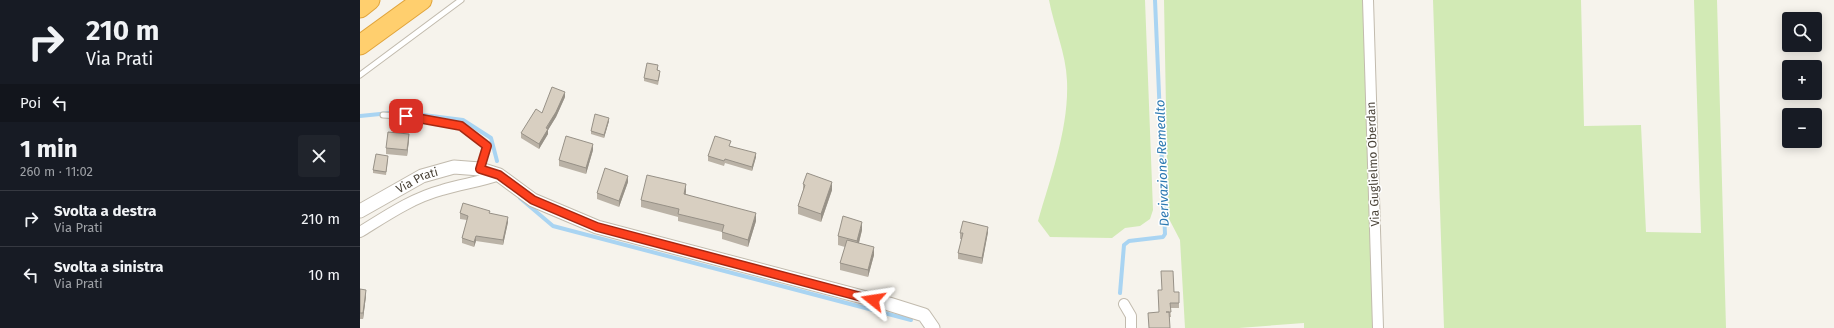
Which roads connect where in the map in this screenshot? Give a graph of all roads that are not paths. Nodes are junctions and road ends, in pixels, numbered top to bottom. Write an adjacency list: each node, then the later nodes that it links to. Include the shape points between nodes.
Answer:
1 (370, 0): 5 (highway)
2 (422, 0): 6 (highway)
3 (462, 0): 7 (lane)
4 (1368, 0): 16 (street, Via Guglielmo Oberdan)
5 (360, 8)
6 (360, 46)
7 (360, 75)
8 (384, 115): 9 (lane, via 418,117 461,126 487,146)
9 (480, 169): 10 (street, Via Prati); 11 (street, Via Prati, via 454,167 422,176)
10 (499, 175): 12 (street, via 484,181 441,190 399,208); 14 (street, Via Prati, via 533,200 597,227 889,304 924,315)
11 (360, 211)
12 (360, 232)
13 (1124, 304): 15 (street, via 1131,316)
14 (933, 328)
15 (1131, 328)
16 (1378, 328)

